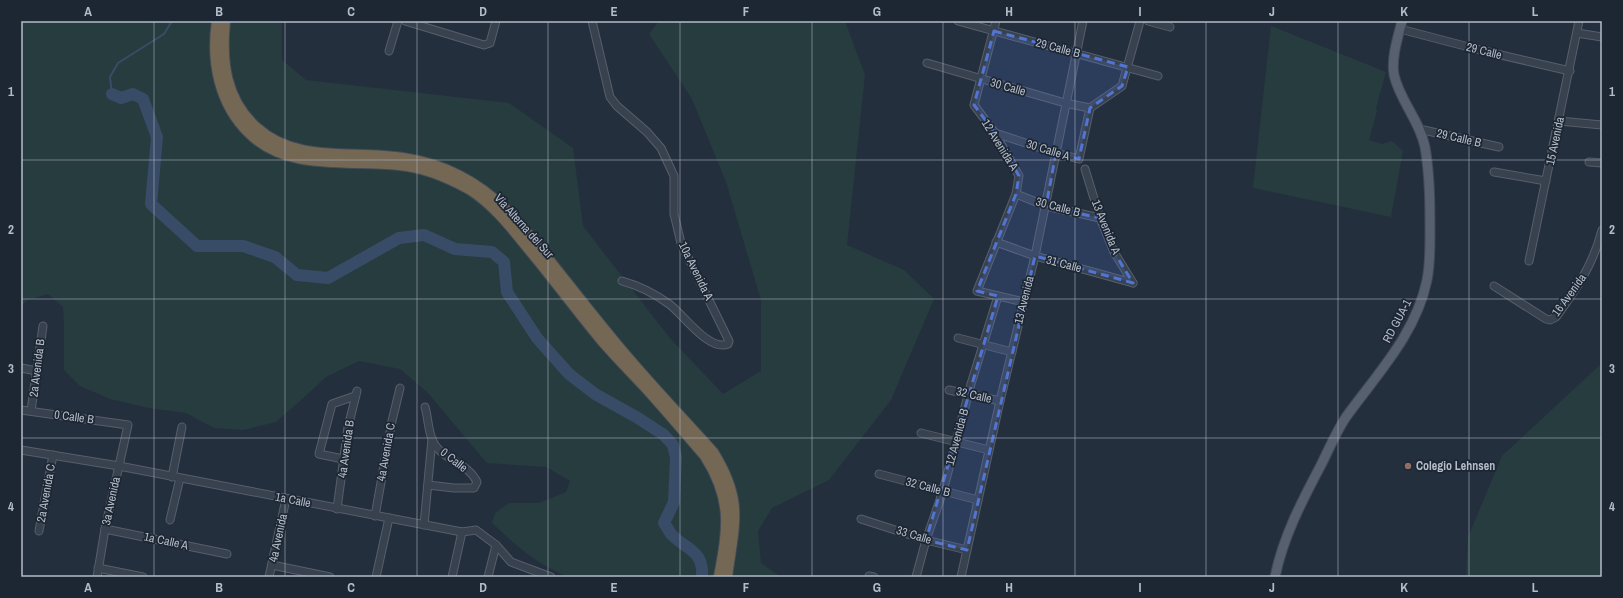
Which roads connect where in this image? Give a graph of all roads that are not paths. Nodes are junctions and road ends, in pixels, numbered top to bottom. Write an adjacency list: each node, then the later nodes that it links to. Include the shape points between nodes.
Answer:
1 (217, 21): 56 (highway, Vía Alterna del Sur, via 215,53 218,77 229,107 250,134 277,152 294,157 307,160 400,165 440,176 470,190 512,228 603,342)
2 (225, 21): 56 (highway, Vía Alterna del Sur, via 224,62 230,90 237,105 257,129 280,144 295,148 336,154 402,157 443,168 486,192 519,223)
3 (398, 21): 18 (street)
4 (405, 21): 5 (street, via 486,45 490,43)
5 (496, 21)
6 (590, 21): 45 (street, 10a Avenida A, via 610,97 648,132 661,148 674,176 674,214 681,243 729,341 728,344 725,346 714,343 647,289)
7 (958, 21): 15 (street, 29 Calle B)
8 (996, 21): 15 (street, 12 Avenida A)
9 (1083, 21): 19 (street, 13 Avenida)
10 (1140, 21): 21 (street)
11 (1148, 21): 14 (street)
12 (1579, 21): 16 (street, 15 Avenida)
13 (1401, 25): 22 (street, 29 Calle, via 1484,51); 29 (main road, RD GUA-1, via 1394,75)
14 (1170, 27)
15 (994, 30): 19 (street, 29 Calle B); 24 (street, 12 Avenida A)
16 (1577, 33): 17 (street); 22 (street, 15 Avenida)
17 (1602, 37)
18 (388, 51)
19 (1077, 53): 21 (street, 29 Calle B); 25 (street, 13 Avenida)
20 (927, 63): 24 (street, 30 Calle)
21 (1128, 67): 23 (street, 29 Calle B); 26 (street, via 1122,86)
22 (1570, 71): 27 (street, 15 Avenida)
23 (1158, 76)
24 (980, 79): 25 (street, 30 Calle); 30 (street, 12 Avenida A, via 974,104)
25 (1065, 103): 26 (street, 30 Calle); 32 (street, 13 Avenida)
26 (1090, 108): 32 (street, 30 Calle A, via 1079,159)
27 (1559, 121): 28 (street); 37 (street, 15 Avenida)
28 (1602, 125)
29 (1419, 129): 31 (street, 29 Calle B); 108 (main road, RD GUA-1, via 1425,147 1430,214 1430,262 1421,303 1414,322 1335,437 1292,522)
30 (995, 133): 32 (street, 30 Calle A); 38 (street, 12 Avenida A, via 1019,176)
31 (1499, 147)
32 (1056, 153): 39 (street, 13 Avenida)
33 (1589, 162): 34 (street)
34 (1602, 163)
35 (1085, 169): 40 (street, 13 Avenida A)
36 (1494, 172): 37 (street)
37 (1546, 181): 44 (street, 15 Avenida)
38 (1016, 194): 39 (street, 30 Calle B); 42 (street, 12 Avenida A)
39 (1046, 206): 40 (street, 30 Calle B); 43 (street, 13 Avenida)
40 (1100, 218): 46 (street, 13 Avenida A, via 1114,252)
41 (1602, 230): 47 (street, 16 Avenida, via 1592,262 1579,286 1553,319 1546,319)
42 (996, 242): 43 (street, 31 Calle); 48 (street, 12 Avenida A, via 977,291)
43 (1035, 256): 46 (street, 31 Calle); 49 (street, 13 Avenida)
44 (1529, 261)
45 (622, 281)
46 (1132, 283)
47 (1494, 286)
48 (998, 296): 49 (street); 52 (street, 12 Avenida B)
49 (1024, 302): 53 (street, 13 Avenida)
50 (43, 326): 55 (street, 2a Avenida B)
51 (958, 338): 52 (street)
52 (983, 345): 53 (street); 59 (street, 12 Avenida B)
53 (1012, 352): 60 (street, 13 Avenida)
54 (21, 368): 55 (street)
55 (38, 370): 63 (street, 2a Avenida B)
56 (647, 384): 97 (highway, Vía Alterna del Sur, via 686,428 714,471 725,502 730,529)
57 (400, 388): 82 (street, 4a Avenida C)
58 (949, 390): 59 (street, 32 Calle)
59 (969, 394): 60 (street, 32 Calle); 68 (street, 12 Avenida B)
60 (1000, 401): 70 (street, 13 Avenida)
61 (426, 408): 67 (street, 0 Calle)
62 (21, 410): 63 (street, 0 Calle B)
63 (31, 411): 64 (street, 0 Calle B)
64 (128, 425): 73 (street, 3a Avenida)
65 (182, 427): 75 (street)
66 (922, 434): 68 (street)
67 (432, 439): 77 (street); 77 (street, 0 Calle, via 439,449 464,467 477,482 474,488)
68 (956, 442): 70 (street); 78 (street, 12 Avenida B)
69 (21, 450): 71 (street, 1a Calle)
70 (989, 450): 80 (street, 13 Avenida)
71 (53, 455): 73 (street, 1a Calle); 88 (street, 2a Avenida C)
72 (343, 459): 72 (street, 4a Avenida B, via 356,394 332,404 319,454); 81 (street, 4a Avenida B)
73 (119, 466): 75 (street, 1a Calle); 87 (street, 3a Avenida)
74 (879, 474): 78 (street, 32 Calle B)
75 (172, 477): 76 (street, 1a Calle)
76 (180, 478): 79 (street, 1a Calle); 85 (street)
77 (428, 485): 86 (street)
78 (943, 491): 80 (street, 32 Calle B); 90 (street, 12 Avenida B)
79 (286, 499): 81 (street, 1a Calle); 94 (street, 4a Avenida)
80 (978, 500): 92 (street, 13 Avenida)
81 (337, 509): 82 (street, 1a Calle)
82 (375, 516): 83 (street, 1a Calle)
83 (389, 518): 86 (street, 1a Calle); 102 (street)
84 (861, 519): 90 (street, 33 Calle)
85 (170, 520)
86 (424, 525): 89 (street, 1a Calle)
87 (105, 529): 93 (street, 1a Calle A); 95 (street, 3a Avenida)
88 (39, 531)
89 (462, 532): 91 (street, 1a Calle, via 476,530); 103 (street)
90 (926, 540): 92 (street, 33 Calle); 106 (street, 12 Avenida B)
91 (496, 545): 96 (street, 1a Calle, via 511,562); 104 (street)
92 (967, 550): 107 (street, 13 Avenida)
93 (227, 554)
94 (272, 565): 100 (street, 4a Avenida); 101 (street)
95 (98, 568): 98 (street, 3a Avenida); 99 (street)
96 (529, 573): 105 (street, 1a Calle, via 541,572)
97 (724, 573)
98 (97, 577)
99 (143, 577)
100 (269, 577)
101 (330, 577)
102 (376, 577)
103 (452, 577)
104 (488, 577)
105 (551, 577)
106 (916, 577)
107 (960, 577)
108 (1274, 577)

